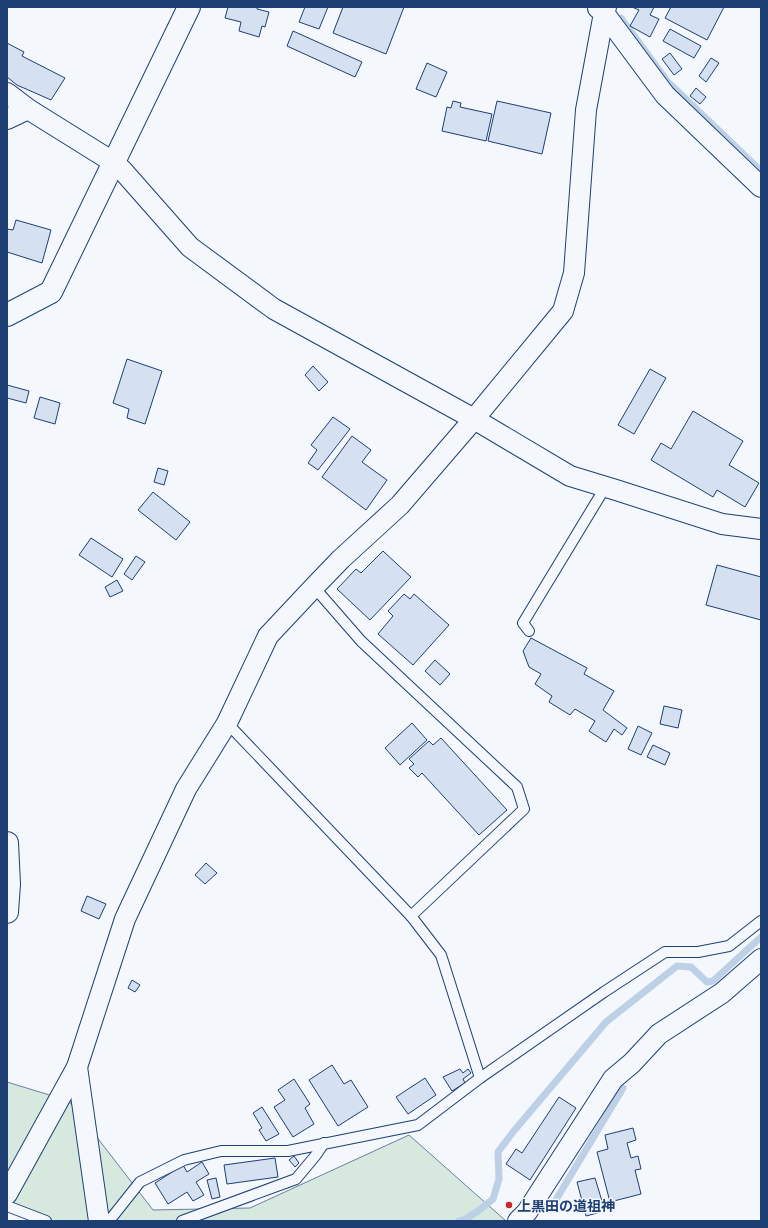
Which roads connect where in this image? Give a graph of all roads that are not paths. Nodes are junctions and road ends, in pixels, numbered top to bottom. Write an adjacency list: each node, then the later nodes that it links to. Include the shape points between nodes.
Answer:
1 (189, 7): 6 (street)
2 (602, 9): 7 (street, via 665,95); 9 (street, via 586,110 574,273 563,312)
3 (7, 93): 4 (street)
4 (28, 109): 5 (street); 6 (street)
5 (7, 119)
6 (113, 162): 8 (street, via 51,292); 9 (street, via 190,247 274,309)
7 (761, 186)
8 (7, 316)
9 (474, 419): 10 (street, via 570,476); 12 (street, via 400,505)
10 (606, 486): 11 (street, via 722,524); 13 (lane, via 523,623)
11 (761, 529)
12 (314, 587): 14 (street, via 268,636); 17 (lane, via 361,641 517,787 524,809)
13 (529, 631)
14 (227, 723): 17 (lane); 20 (street, via 186,789 125,919)
15 (7, 843): 16 (street)
16 (7, 912)
17 (411, 916): 21 (lane, via 440,955)
18 (761, 921): 21 (lane, via 729,946 698,952 665,952)
19 (761, 959): 29 (street, via 722,993 659,1034 613,1079 527,1212)
20 (77, 1067): 23 (street); 26 (street)
21 (480, 1078): 22 (lane, via 418,1125)
22 (324, 1144): 27 (lane, via 288,1150 221,1151 184,1160 140,1182); 28 (lane, via 296,1180)
23 (7, 1194)
24 (7, 1206): 25 (lane)
25 (46, 1221)
26 (99, 1221)
27 (109, 1221)
28 (182, 1221)
29 (518, 1221)

